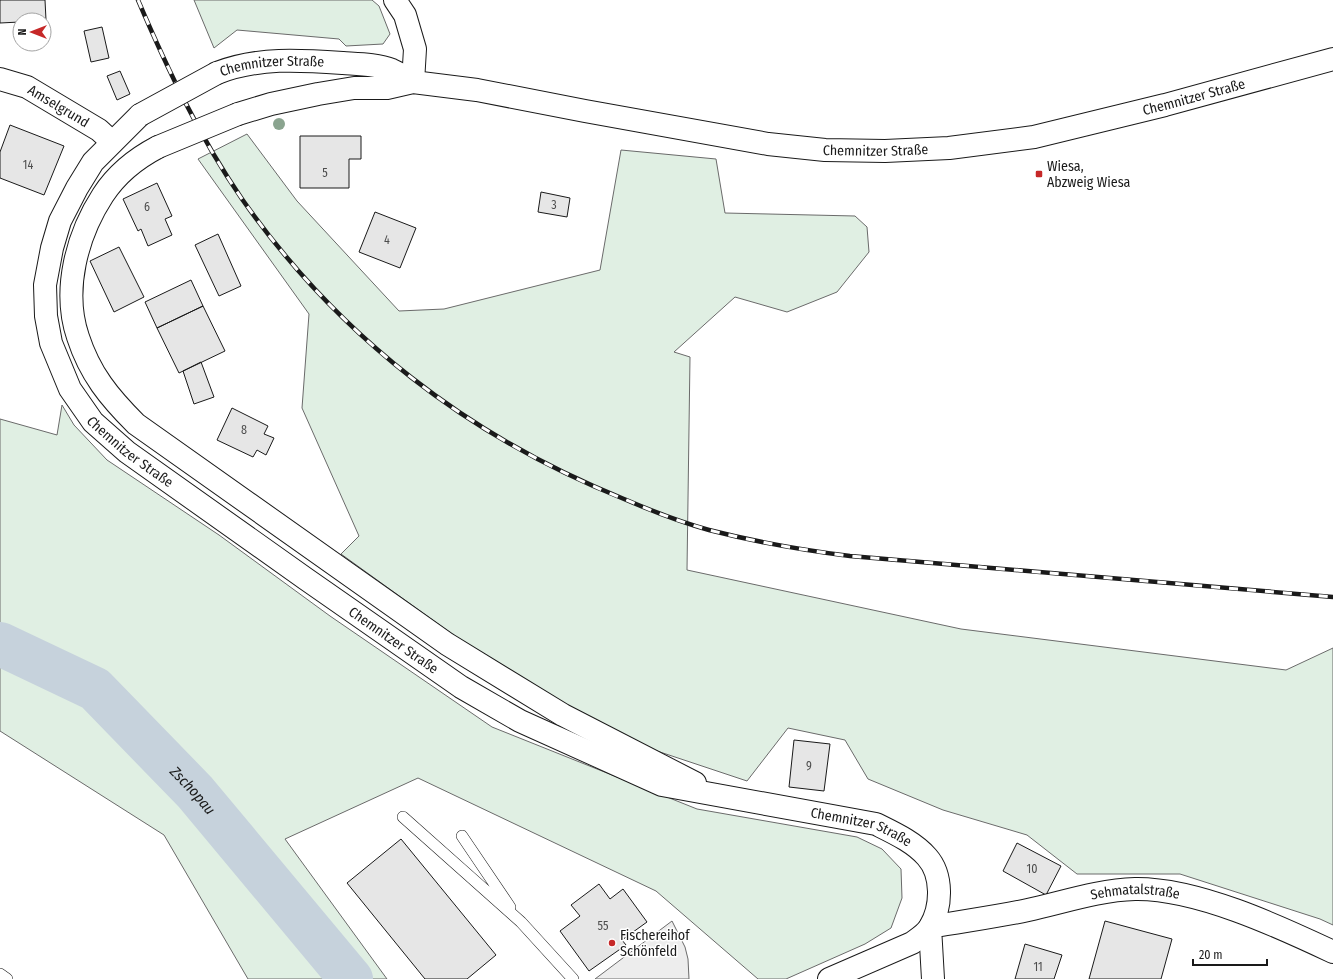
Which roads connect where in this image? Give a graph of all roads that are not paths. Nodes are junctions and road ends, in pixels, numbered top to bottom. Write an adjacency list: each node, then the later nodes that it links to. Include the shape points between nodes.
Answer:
1 (395, 0): 4 (main road, via 405,15 415,49)
2 (1333, 59): 4 (main road, Chemnitzer Straße, via 1165,105 1034,137 949,148 885,151 825,150 768,144 477,90)
3 (0, 79): 5 (main road, Amselgrund, via 27,87 99,130)
4 (413, 82): 5 (main road, Chemnitzer Straße, bridge, via 391,70 363,64 261,61 217,73 140,116); 6 (main road, Chemnitzer Straße, bridge, via 387,88 354,88 270,104 238,114 141,156 104,194 82,234 73,275 71,306 78,336 92,369 109,397 143,429 447,644 563,715)
5 (112, 142): 6 (main road, Chemnitzer Straße, via 93,162 60,221 45,285 46,316 51,343 70,389 93,422 127,452 461,686 520,721 662,785)
6 (717, 795): 10 (main road, Chemnitzer Straße, via 876,824 893,832 927,857 934,867 939,892)
7 (403, 817): 9 (lane)
8 (462, 836): 9 (lane)
9 (521, 922): 14 (lane)
10 (930, 927): 11 (main road, Sehmatalstraße, via 993,917 1096,893 1136,889 1171,893 1204,901 1272,924); 15 (main road, via 923,936 912,943); 16 (main road)
11 (1333, 952)
12 (0, 974): 13 (lane)
13 (8, 979)
14 (573, 979)
15 (829, 979)
16 (933, 979)

